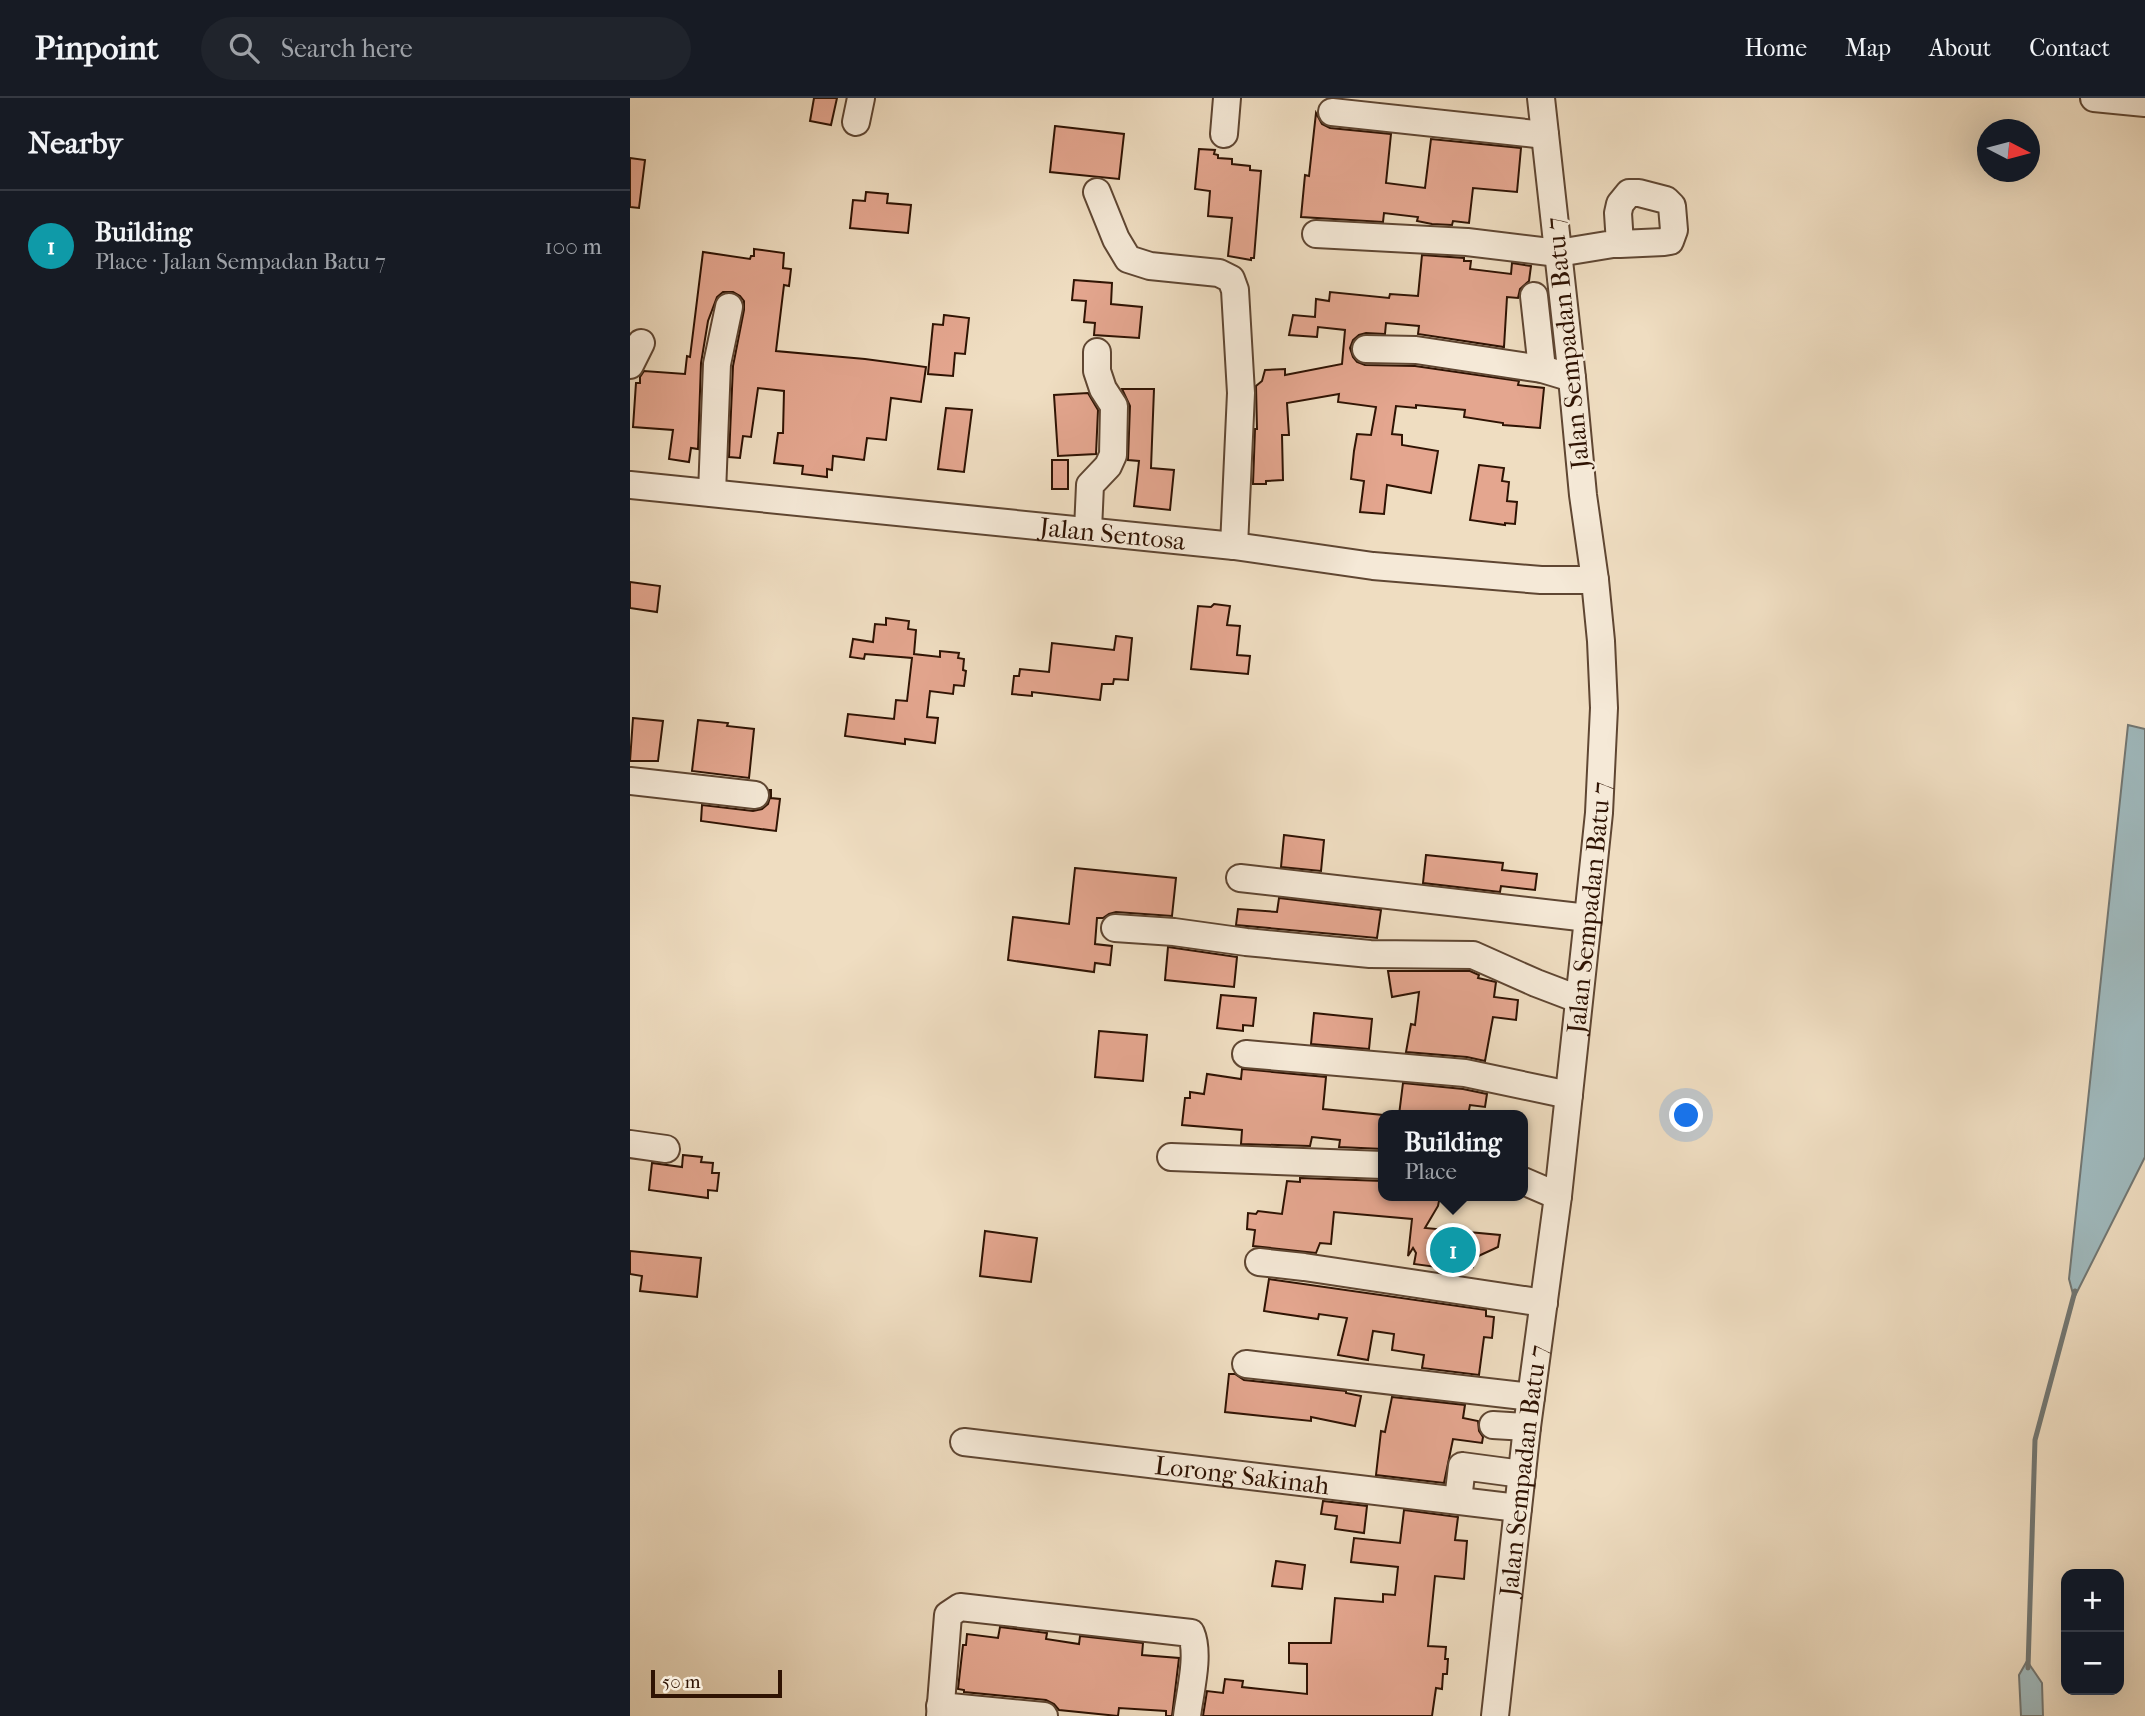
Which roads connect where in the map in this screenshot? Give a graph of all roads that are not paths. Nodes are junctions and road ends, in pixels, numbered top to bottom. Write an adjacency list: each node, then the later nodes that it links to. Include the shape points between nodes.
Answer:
1 (1227, 98): 6 (street)
2 (1541, 98): 7 (street, Jalan Sempadan Batu 7)
3 (2094, 98): 4 (street)
4 (2145, 103)
5 (1332, 112): 7 (street)
6 (1224, 134)
7 (1545, 135): 11 (street, Jalan Sempadan Batu 7)
8 (1097, 192): 21 (street, via 1128,259 1150,266 1219,273 1231,279 1241,393)
9 (1316, 234): 11 (street, via 1467,242)
10 (1620, 244): 11 (street)
11 (1558, 253): 17 (street, Jalan Sempadan Batu 7)
12 (1534, 296): 16 (street)
13 (729, 307): 19 (street, via 717,364)
14 (1366, 349): 16 (street, via 1416,350)
15 (1097, 352): 20 (street, via 1097,371 1114,406 1113,455 1090,485)
16 (1542, 369): 17 (street)
17 (1572, 378): 22 (street, Jalan Sempadan Batu 7)
18 (630, 485): 19 (street, Jalan Sentosa)
19 (712, 494): 20 (street, Jalan Sentosa)
20 (1088, 530): 21 (street, Jalan Sentosa)
21 (1234, 546): 22 (street, Jalan Sentosa, via 1373,566)
22 (1595, 580): 26 (street, Jalan Sempadan Batu 7, via 1604,708)
23 (630, 781): 24 (street)
24 (755, 795)
25 (1240, 878): 26 (street)
26 (1588, 918): 28 (street, Jalan Sempadan Batu 7)
27 (1115, 928): 28 (street, via 1370,954 1473,955)
28 (1578, 999): 30 (street, Jalan Sempadan Batu 7)
29 (1246, 1054): 30 (street, via 1465,1073)
30 (1569, 1095): 36 (street, Jalan Sempadan Batu 7)
31 (630, 1144): 32 (street)
32 (666, 1149)
33 (1171, 1157): 34 (street)
34 (1378, 1165)
35 (1528, 1183): 36 (street)
36 (1558, 1196): 38 (street, Jalan Sempadan Batu 7)
37 (1259, 1262): 38 (street)
38 (1544, 1303): 40 (street, Jalan Sempadan Batu 7)
39 (1246, 1364): 40 (street)
40 (1531, 1396): 42 (street, Jalan Sempadan Batu 7)
41 (1493, 1425): 42 (street)
42 (1527, 1427): 44 (street, Jalan Sempadan Batu 7)
43 (964, 1442): 45 (street, Lorong Sakinah)
44 (1522, 1474): 45 (street, via 1462,1466); 46 (street, Jalan Sempadan Batu 7)
45 (1458, 1500): 46 (street, Lorong Sakinah)
46 (1518, 1508): 50 (street, Jalan Sempadan Batu 7)
47 (940, 1711): 48 (street); 49 (street, via 948,1615 960,1606 1191,1633 1195,1655)
48 (1044, 1716)
49 (1187, 1716)
50 (1495, 1716)

